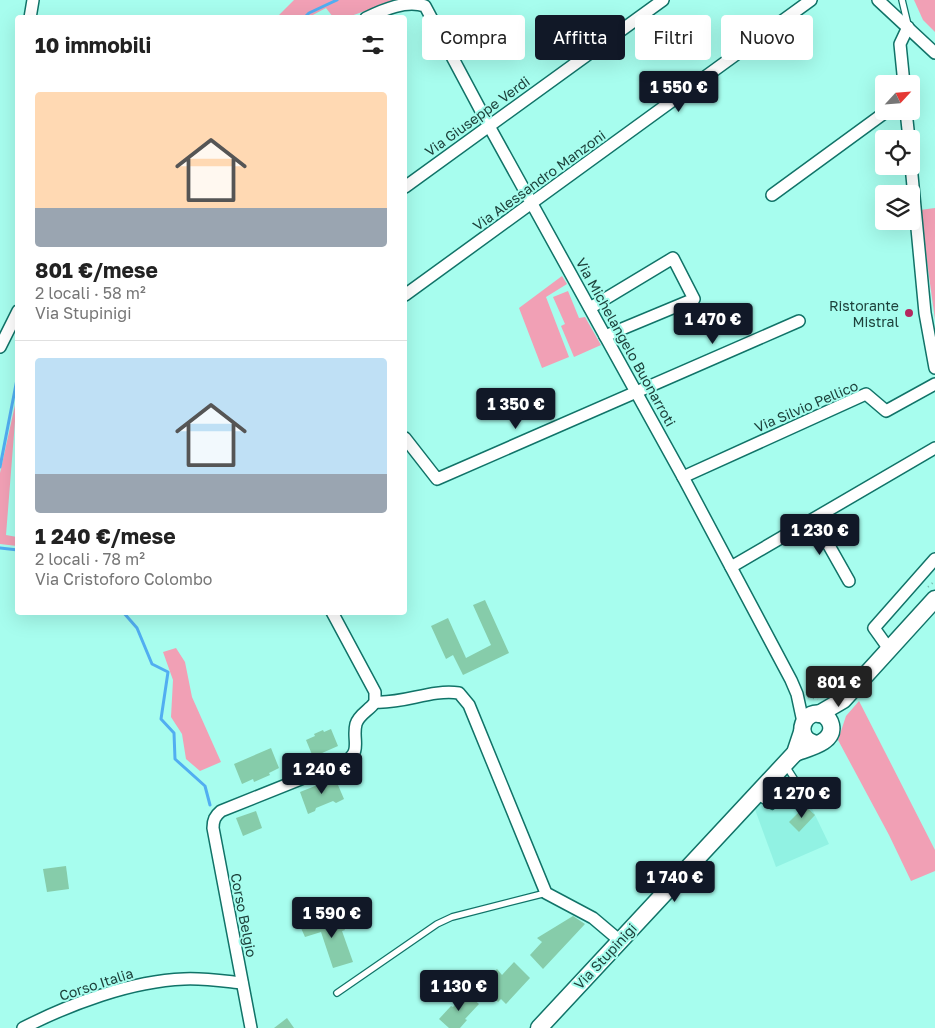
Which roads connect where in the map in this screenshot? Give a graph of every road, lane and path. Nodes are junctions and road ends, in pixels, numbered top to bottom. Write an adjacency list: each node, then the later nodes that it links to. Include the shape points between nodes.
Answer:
1 (33, 0): 6 (street)
2 (663, 0): 12 (street, Via Giuseppe Verdi)
3 (812, 0): 16 (street, Via Alessandro Manzoni)
4 (878, 0): 8 (street)
5 (902, 0): 8 (lane)
6 (30, 15)
7 (373, 15): 12 (street, Via Michelangelo Buonarroti, via 406,1 417,1 425,6)
8 (908, 27): 9 (street); 10 (street, via 900,44)
9 (935, 53)
10 (903, 75)
11 (875, 120): 15 (street)
12 (489, 126): 14 (street, Via Giuseppe Verdi); 16 (street, Via Michelangelo Buonarroti)
13 (912, 175): 23 (street, via 925,313)
14 (407, 186)
15 (772, 195)
16 (532, 204): 17 (street, Via Alessandro Manzoni); 18 (street, Via Michelangelo Buonarroti)
17 (407, 294)
18 (590, 308): 21 (street, Via Michelangelo Buonarroti); 21 (street, via 672,258 694,299)
19 (15, 317): 22 (street)
20 (799, 321): 25 (street)
21 (606, 336): 25 (street, Via Michelangelo Buonarroti)
22 (0, 347)
23 (935, 368)
24 (935, 384): 28 (street, Via Silvio Pellico, via 886,411 866,394)
25 (637, 392): 26 (street, via 437,479); 28 (street, Via Michelangelo Buonarroti)
26 (407, 441)
27 (935, 448): 29 (street)
28 (683, 477): 31 (street, Via Michelangelo Buonarroti)
29 (814, 518): 31 (street); 33 (street)
30 (935, 559): 36 (street, via 874,628)
31 (731, 566): 38 (street, Via Michelangelo Buonarroti)
32 (935, 580): 34 (path)
33 (849, 581)
34 (930, 594): 36 (street)
35 (334, 615): 40 (street, via 375,692)
36 (889, 649): 39 (street)
37 (844, 680): 38 (path, via 822,699)
38 (799, 697): 41 (street, Via Michelangelo Buonarroti)
39 (843, 700): 41 (street); 42 (street)
40 (375, 702): 45 (street, via 388,703 445,691 459,693 469,705); 47 (street, Corso Belgio, via 356,724 356,749 351,758 216,815 213,828)
41 (810, 720): 42 (street, via 828,718); 43 (street, via 808,740); 44 (street, Via Stupinigi)
42 (832, 727): 43 (street, via 830,737)
43 (817, 744): 44 (street, Via Stupinigi)
44 (790, 758): 46 (street, Via Stupinigi)
45 (546, 893): 46 (street, via 593,918); 48 (lane, via 452,917 437,924)
46 (620, 940): 51 (street, Via Stupinigi)
47 (242, 983): 49 (street, Corso Italia, via 183,979 148,984 113,992); 50 (street, Corso Belgio)
48 (337, 993)
49 (23, 1028)
50 (251, 1028)
51 (538, 1028)

